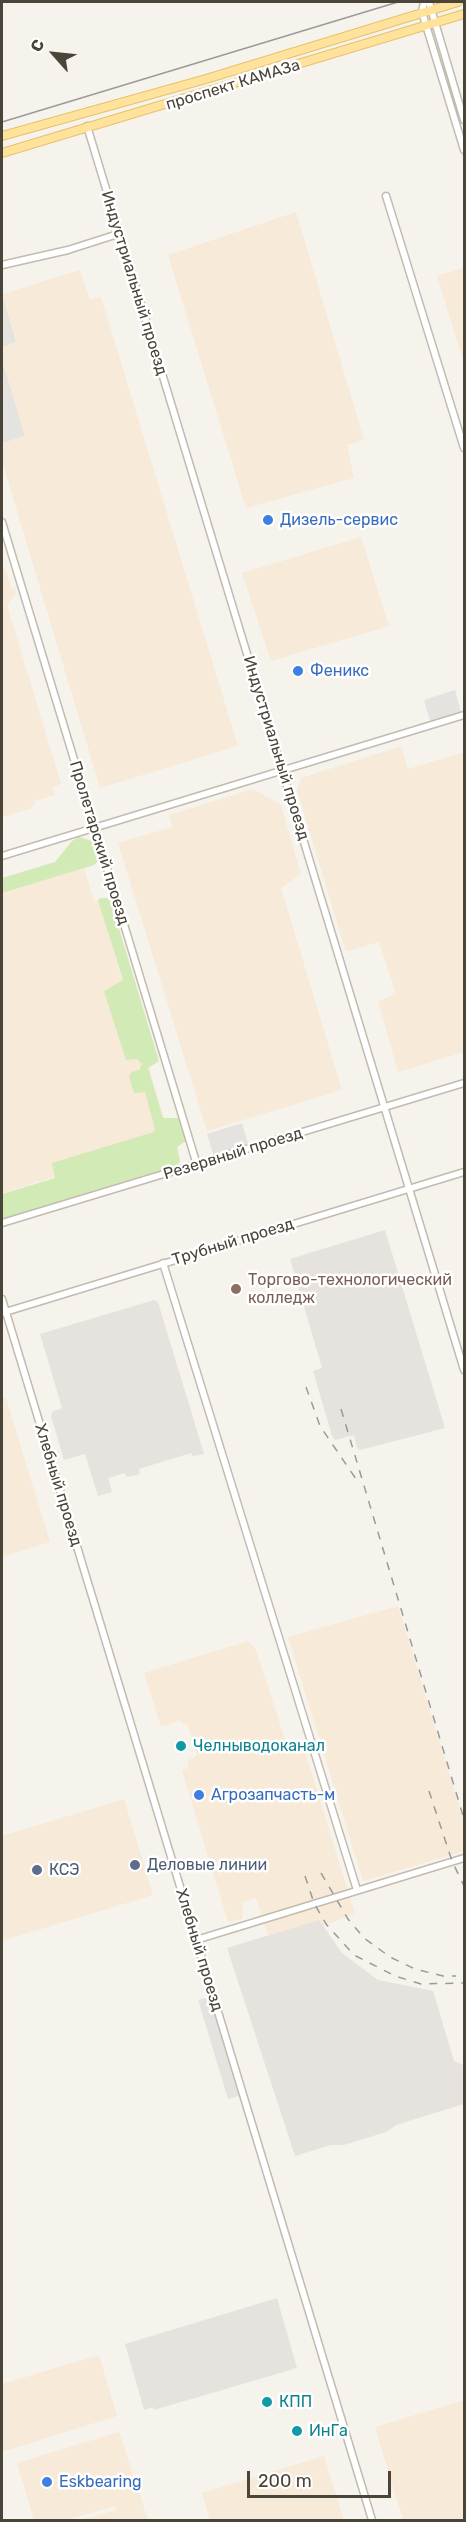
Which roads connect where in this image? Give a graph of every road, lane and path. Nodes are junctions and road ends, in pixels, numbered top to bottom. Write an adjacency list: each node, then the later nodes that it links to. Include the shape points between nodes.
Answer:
1 (458, 2): 2 (main road, проспект КАМАЗа)
2 (428, 4): 3 (main road, проспект КАМАЗа); 5 (street)
3 (422, 12): 6 (street); 7 (main road, проспект КАМАЗа)
4 (465, 14): 5 (main road, проспект КАМАЗа)
5 (436, 23): 6 (main road, проспект КАМАЗа); 11 (street)
6 (426, 26): 9 (main road, проспект КАМАЗа); 14 (street)
7 (206, 79): 8 (main road, проспект КАМАЗа); 9 (main road, via 201,88)
8 (177, 87): 10 (main road, via 187,92); 13 (main road, проспект КАМАЗа)
9 (209, 92): 10 (main road, проспект КАМАЗа)
10 (176, 103): 12 (main road, проспект КАМАЗа)
11 (465, 120)
12 (87, 126): 15 (main road, проспект КАМАЗа); 17 (street, Индустриальный проезд)
13 (2, 136)
14 (465, 150)
15 (2, 153)
16 (386, 196): 19 (street)
17 (118, 234): 18 (street); 22 (street, Индустриальный проезд)
18 (2, 265)
19 (465, 448)
20 (2, 522): 23 (street, Пролетарский проезд)
21 (465, 715): 22 (street)
22 (282, 770): 23 (street); 26 (street, Индустриальный проезд)
23 (94, 827): 24 (street); 27 (street, Пролетарский проезд)
24 (2, 856)
25 (465, 1083): 26 (street, Резервный проезд)
26 (385, 1108): 27 (street, Резервный проезд); 29 (street, Индустриальный проезд)
27 (197, 1165): 30 (street, Резервный проезд)
28 (465, 1172): 29 (street, Трубный проезд)
29 (410, 1189): 31 (street, Трубный проезд); 34 (street, Индустриальный проезд)
30 (2, 1223)
31 (163, 1263): 33 (street, Трубный проезд); 36 (street)
32 (2, 1299): 33 (street, Хлебный проезд)
33 (3, 1312): 37 (street, Хлебный проезд)
34 (465, 1370)
35 (465, 1858): 36 (street)
36 (357, 1890): 37 (street)
37 (196, 1940): 38 (street, Хлебный проезд)
38 (372, 2520)

